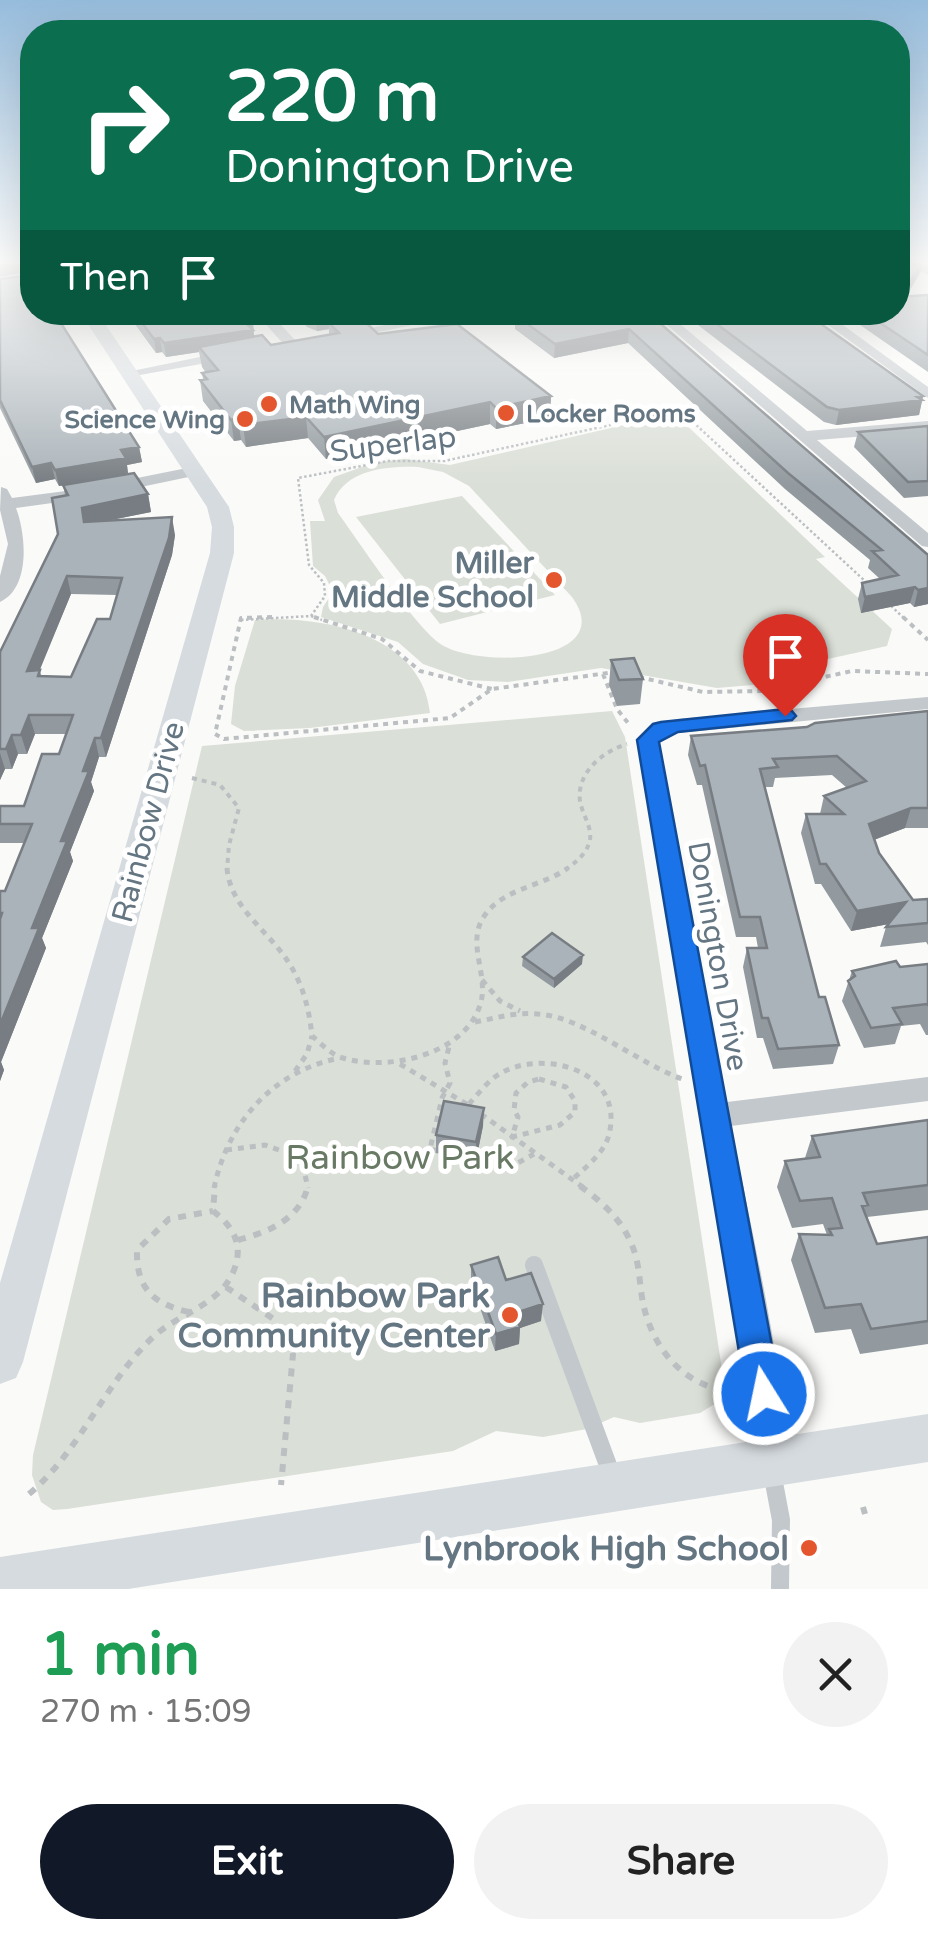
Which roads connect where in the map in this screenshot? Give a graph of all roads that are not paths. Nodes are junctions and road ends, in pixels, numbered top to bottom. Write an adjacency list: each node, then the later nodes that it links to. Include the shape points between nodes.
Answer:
1 (106, 338): 9 (street, Rainbow Drive)
2 (286, 338): 6 (street)
3 (689, 338): 12 (street)
4 (852, 338): 10 (street)
5 (311, 341): 6 (street)
6 (291, 344): 7 (street)
7 (273, 348)
8 (254, 351): 9 (street)
9 (129, 373): 13 (street, Rainbow Drive)
10 (928, 394)
11 (928, 426): 12 (street)
12 (805, 436): 16 (street)
13 (197, 471): 14 (street, via 81,494); 23 (street, Rainbow Drive, via 218,507 222,552)
14 (2, 500): 18 (street, via 20,550)
15 (928, 516): 16 (street)
16 (902, 521): 17 (street)
17 (928, 542)
18 (0, 596)
19 (928, 702): 21 (street, Donington Drive, via 678,726 648,740)
20 (928, 1089): 21 (street)
21 (714, 1116): 25 (street, Donington Drive, via 764,1394)
22 (534, 1265): 26 (lane)
23 (0, 1362)
24 (928, 1438): 25 (street)
25 (770, 1464): 26 (street); 28 (lane, via 782,1520)
26 (617, 1489): 27 (street)
27 (0, 1582)
28 (780, 1586)

